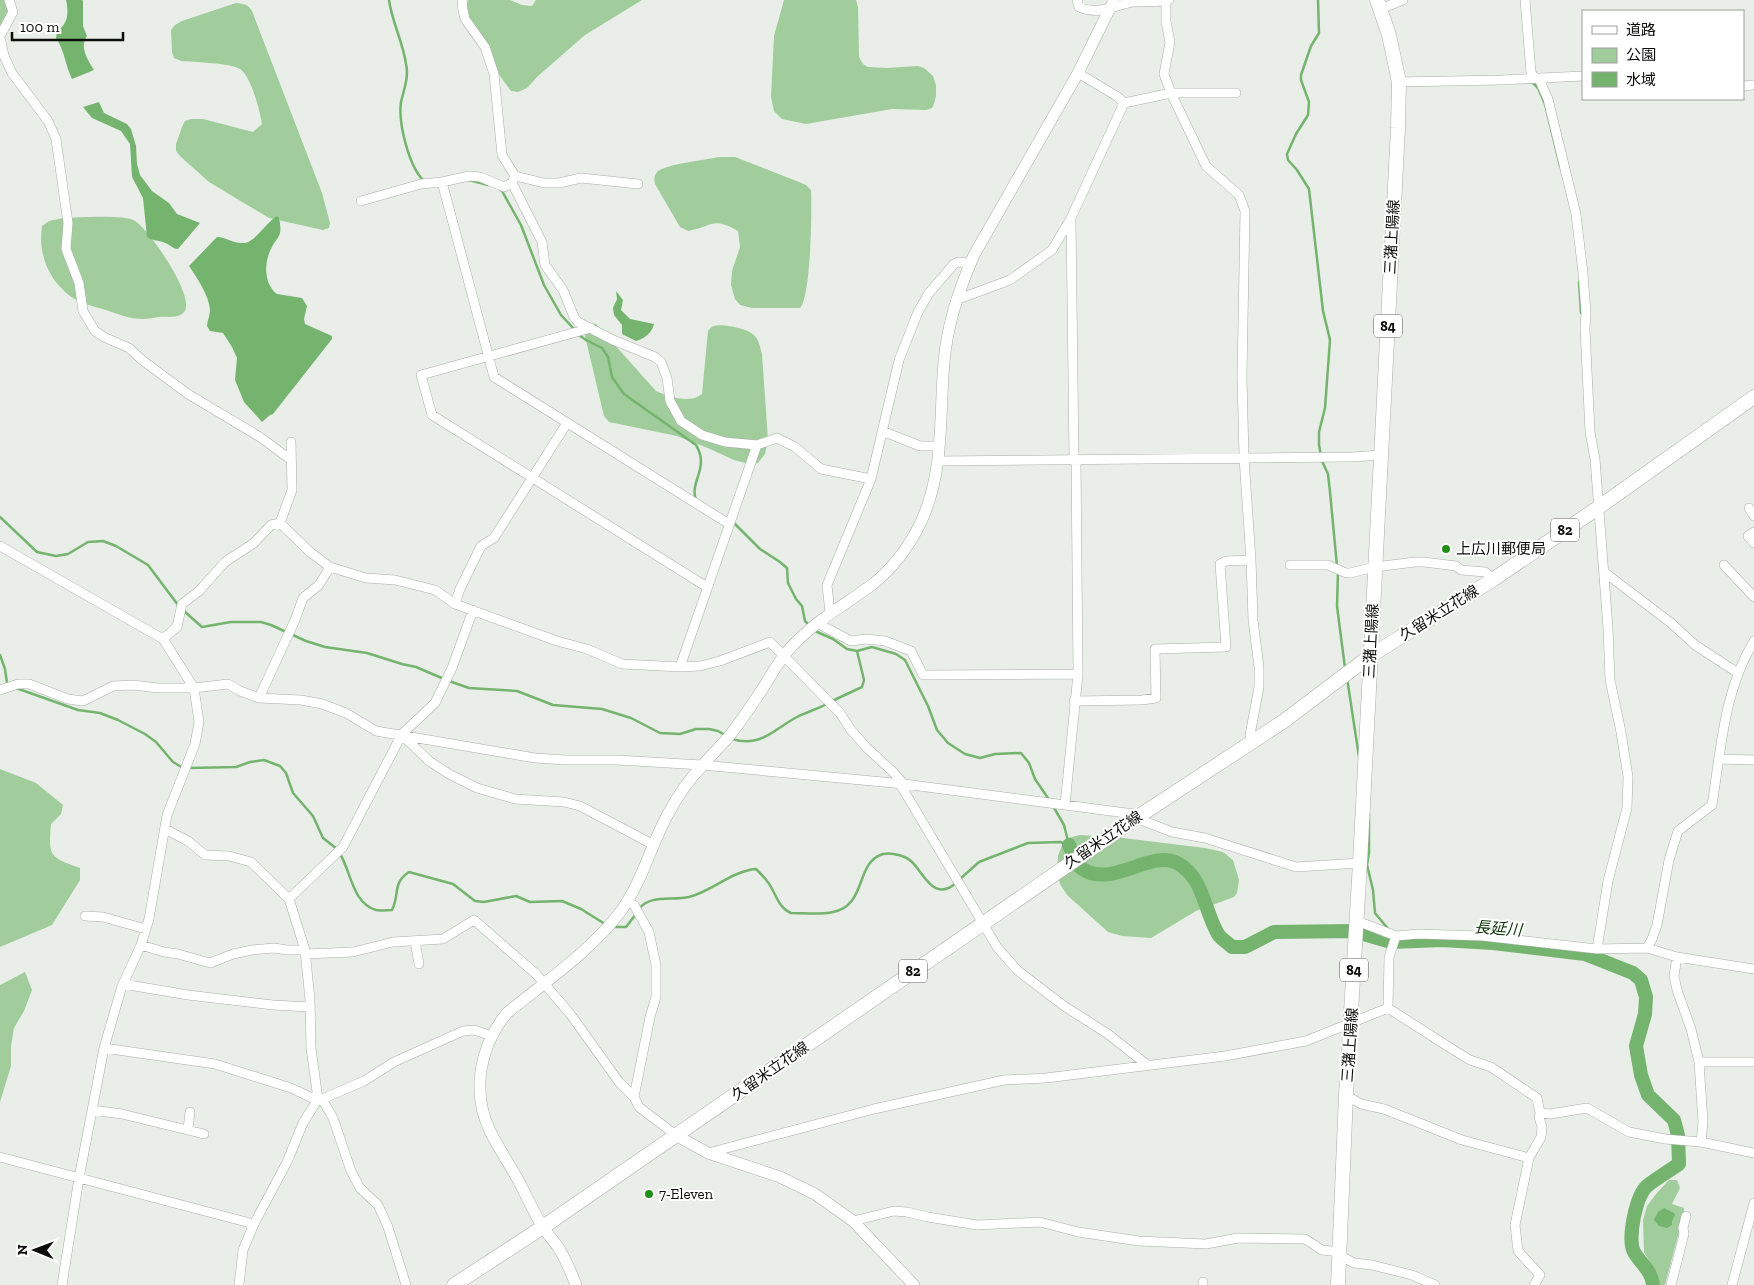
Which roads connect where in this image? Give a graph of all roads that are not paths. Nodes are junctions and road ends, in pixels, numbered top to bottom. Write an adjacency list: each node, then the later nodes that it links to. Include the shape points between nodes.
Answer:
1 (9, 0): 9 (street, via 13,12)
2 (462, 0): 17 (street, via 465,19 485,47 494,74 502,155)
3 (1077, 0): 8 (street, via 1079,8 1087,11)
4 (1167, 0): 8 (street); 14 (street, via 1166,22 1170,42 1164,74)
5 (1403, 0): 7 (street)
6 (1525, 0): 12 (street, via 1531,72)
7 (1378, 4): 13 (main road, 三潴上陽線 / 84)
8 (1112, 5): 10 (street)
9 (0, 37): 35 (street, via 12,73 48,121 56,139 68,224 66,249 79,283 83,311 94,331 129,348 188,394 260,437)
10 (1078, 73): 16 (street); 22 (street)
11 (1582, 76): 12 (street)
12 (1536, 78): 13 (street); 39 (street, via 1548,99 1576,214 1586,313 1590,432 1596,459)
13 (1399, 82): 32 (main road, 三潴上陽線 / 84)
14 (1171, 93): 15 (street); 16 (street); 33 (street, via 1206,166 1239,195 1245,211)
15 (1236, 93)
16 (1124, 104): 21 (street)
17 (513, 179): 18 (street, via 504,187 469,176); 19 (street, via 559,183 581,178); 24 (street, via 542,242 545,265 563,290 574,317)
18 (442, 182): 20 (street, via 421,184); 25 (street)
19 (638, 184)
20 (361, 201)
21 (1071, 218): 23 (street, via 1052,250 1010,280); 34 (street)
22 (970, 263): 23 (street); 28 (street, via 954,264 929,293 918,312 899,360)
23 (956, 300): 31 (street, via 944,360)
24 (591, 328): 25 (street); 30 (street, via 661,362 670,401 688,426 702,435 725,442)
25 (488, 357): 27 (street, via 494,378); 37 (street, via 421,375 432,415)
26 (1754, 397): 39 (main road, 久留米立花線 / 82)
27 (567, 423): 37 (street); 41 (street)
28 (882, 431): 31 (street, via 920,446); 38 (street)
29 (291, 442): 35 (street)
30 (757, 444): 38 (street, via 777,438 795,447 822,469); 41 (street)
31 (940, 446): 36 (street)
32 (1381, 455): 33 (street); 49 (main road, 三潴上陽線 / 84)
33 (1244, 458): 34 (street); 45 (street)
34 (1075, 459): 36 (street); 64 (street)
35 (291, 460): 40 (street, via 292,490)
36 (939, 461): 56 (street, via 921,523 905,551 875,582)
37 (533, 478): 52 (street); 54 (street, via 494,538 481,546)
38 (870, 479): 56 (street, via 828,585)
39 (1599, 507): 50 (street); 51 (main road, 久留米立花線 / 82)
40 (280, 523): 48 (street); 58 (street, via 271,525 254,543 225,562 199,591 182,604 177,627)
41 (729, 524): 52 (street)
42 (1754, 532): 43 (street, via 1748,536)
43 (1754, 543)
44 (0, 546): 58 (street)
45 (1251, 560): 68 (street, via 1226,560 1220,564 1226,647 1155,649 1156,698); 70 (street, via 1259,667 1259,687 1250,735)
46 (1724, 565): 53 (street)
47 (1290, 566): 49 (street, via 1328,565 1346,573)
48 (330, 567): 54 (street, via 366,578 395,580 435,590); 67 (street, via 320,586 303,598)
49 (1375, 567): 51 (street, via 1424,562 1485,572); 61 (main road, 三潴上陽線 / 84)
50 (1604, 572): 63 (street, via 1695,644); 90 (street, via 1610,680 1628,778 1627,808 1608,881)
51 (1494, 579): 61 (main road, 久留米立花線 / 82)
52 (707, 588): 62 (street)
53 (1754, 597)
54 (455, 604): 55 (street)
55 (472, 610): 62 (street, via 622,664); 69 (street, via 452,668 435,702)
56 (830, 613): 57 (street)
57 (813, 626): 60 (street); 64 (street, via 851,641 885,641 911,651 923,676)
58 (163, 639): 65 (street)
59 (1754, 641): 63 (street)
60 (784, 655): 62 (street, via 770,642 720,661); 73 (street, via 749,710); 74 (street)
61 (1370, 656): 70 (main road, 久留米立花線 / 82); 79 (main road, 三潴上陽線 / 84)
62 (680, 667)
63 (1738, 673): 71 (street, via 1725,720)
64 (1078, 674): 68 (street)
65 (194, 688): 66 (street, via 113,686 83,701 68,699 29,684 18,684); 67 (street, via 228,684); 77 (street, via 199,722 195,744)
66 (4, 690)
67 (260, 698): 69 (street, via 322,704 346,713 376,731)
68 (1074, 701): 75 (street)
69 (402, 734): 73 (street, via 535,758); 78 (street, via 429,761 477,788 515,799 580,806); 80 (street, via 343,847)
70 (1252, 743): 76 (main road, 久留米立花線 / 82)
71 (1719, 759): 72 (street); 89 (street, via 1712,805 1678,831 1656,925)
72 (1754, 760)
73 (702, 766): 74 (street); 78 (street, via 667,814)
74 (902, 784): 75 (street); 84 (street)
75 (1065, 805): 76 (street, via 1134,814)
76 (1136, 818): 79 (street, via 1172,832 1205,838 1296,867); 84 (main road, 久留米立花線 / 82)
77 (165, 829): 80 (street, via 188,841 204,855 229,856 251,862); 85 (street, via 156,890)
78 (654, 845): 95 (street, via 622,909 592,944)
79 (1360, 863): 83 (main road, 三潴上陽線 / 84)
80 (289, 899): 91 (street)
81 (634, 905): 106 (street, via 649,932 656,965 656,997)
82 (85, 916): 85 (street, via 103,917)
83 (1357, 921): 86 (street); 99 (main road, 三潴上陽線 / 84)
84 (983, 922): 104 (street, via 997,947 1017,970); 113 (main road, 久留米立花線 / 82)
85 (146, 929): 88 (street)
86 (1396, 936): 90 (street, via 1482,936); 98 (street, via 1389,957)
87 (415, 941): 91 (street, via 393,942 353,952); 93 (street); 95 (street, via 443,940 474,920)
88 (141, 945): 91 (street, via 210,963 252,950 274,948); 96 (street)
89 (1647, 948): 90 (street); 92 (street)
90 (1597, 950)
91 (305, 952): 97 (street)
92 (1676, 957): 94 (street); 102 (street, via 1674,976 1677,990)
93 (419, 964)
94 (1754, 969)
95 (544, 982): 100 (street, via 507,1012); 106 (street)
96 (123, 984): 97 (street, via 188,996); 101 (street)
97 (310, 1007): 107 (street, via 311,1048)
98 (1388, 1008): 99 (street); 110 (street, via 1470,1060 1491,1067 1531,1093 1537,1098)
99 (1351, 1022): 104 (street, via 1306,1040 1225,1056); 105 (main road, 三潴上陽線 / 84)
100 (492, 1036): 107 (street, via 474,1030 463,1031 394,1062 364,1081); 124 (street, via 484,1051 480,1078 484,1116)
101 (104, 1048): 107 (street, via 215,1064); 108 (street)
102 (1700, 1062): 103 (street); 114 (street)
103 (1754, 1062)
104 (1146, 1064): 115 (street, via 1046,1078 1004,1080 874,1109)
105 (1346, 1095): 118 (street, via 1362,1104 1384,1109 1462,1140); 125 (main road, 三潴上陽線 / 84)
106 (634, 1097): 113 (street, via 639,1107)
107 (320, 1099): 123 (street, via 303,1123 287,1162); 128 (street, via 333,1118 360,1188 378,1205)
108 (92, 1110): 111 (street); 119 (street)
109 (190, 1112): 111 (street)
110 (1540, 1113): 114 (street, via 1587,1108 1628,1132); 118 (street, via 1541,1137)
111 (188, 1129): 112 (street)
112 (204, 1134)
113 (677, 1136): 115 (street); 124 (main road, 久留米立花線 / 82)
114 (1701, 1142): 116 (street)
115 (708, 1153): 122 (street, via 780,1177 816,1194)
116 (1754, 1153)
117 (0, 1157): 119 (street)
118 (1529, 1158): 134 (street, via 1515,1225 1518,1250 1540,1275)
119 (80, 1178): 123 (street); 126 (street)
120 (1754, 1203): 136 (street)
121 (1686, 1216): 135 (street)
122 (853, 1221): 125 (street, via 894,1211 977,1225 1040,1222 1078,1232 1139,1241 1206,1244 1238,1238 1305,1239 1322,1250); 131 (street)
123 (254, 1224): 127 (street, via 243,1250)
124 (543, 1227): 129 (main road, 久留米立花線 / 82); 130 (street, via 558,1248)
125 (1340, 1253): 132 (main road, 三潴上陽線 / 84); 133 (street, via 1354,1263 1412,1275)
126 (62, 1285)
127 (239, 1285)
128 (406, 1285)
129 (454, 1285)
130 (576, 1285)
131 (914, 1285)
132 (1338, 1285)
133 (1435, 1285)
134 (1534, 1285)
135 (1671, 1285)
136 (1732, 1285)

